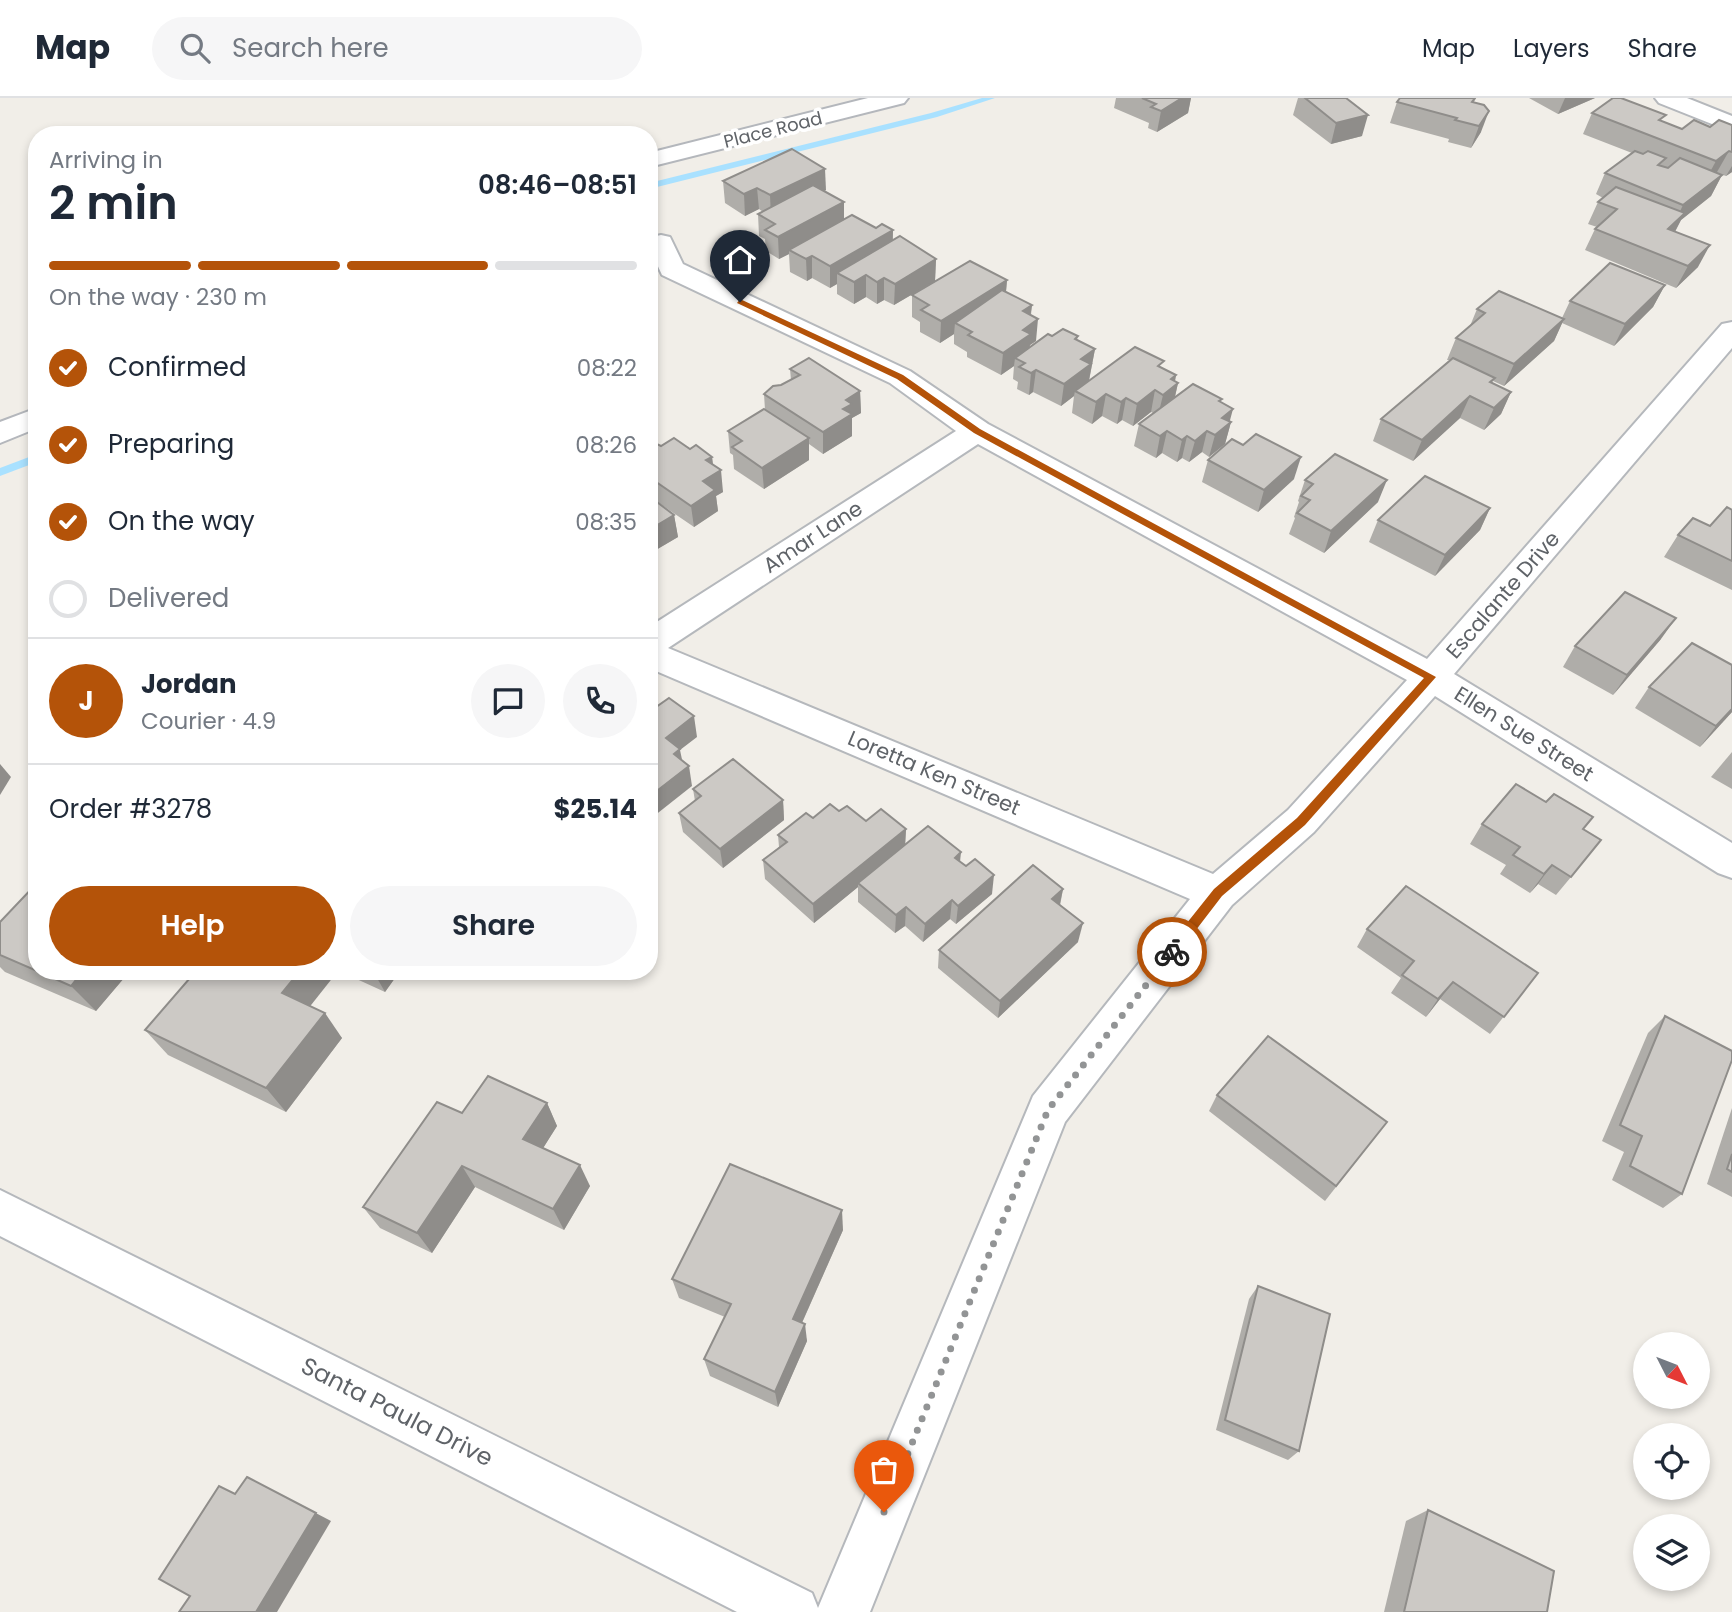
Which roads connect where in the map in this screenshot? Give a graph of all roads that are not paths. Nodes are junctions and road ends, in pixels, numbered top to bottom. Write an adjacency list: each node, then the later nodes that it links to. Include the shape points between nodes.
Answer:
1 (896, 98): 4 (street, Place Road)
2 (1667, 98): 3 (street)
3 (1732, 125)
4 (658, 158)
5 (661, 243): 8 (street, Ellen Sue Street, via 671,269 900,377)
6 (1732, 330): 12 (street, Escalante Drive)
7 (28, 421): 9 (street)
8 (977, 431): 10 (street, Amar Lane); 12 (street, Ellen Sue Street)
9 (0, 433)
10 (658, 638)
11 (658, 658): 14 (street, Loretta Ken Street)
12 (1431, 677): 13 (street, Ellen Sue Street); 14 (street, Escalante Drive, via 1301,821)
13 (1732, 862)
14 (1218, 893): 17 (street, Escalante Drive, via 1048,1110)
15 (0, 1212): 16 (street, Santa Paula Drive)
16 (793, 1612)
17 (843, 1612)

